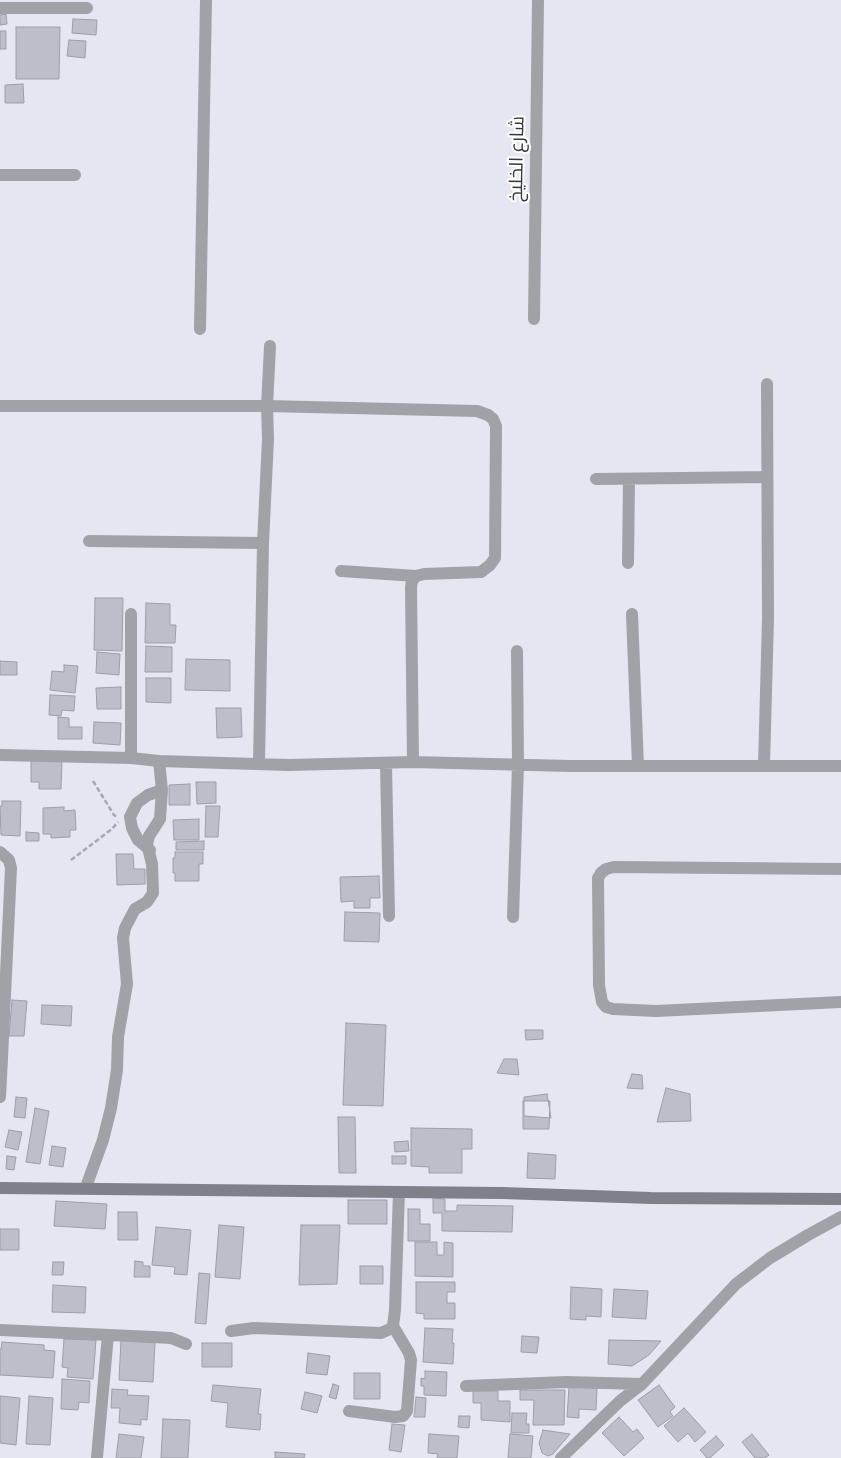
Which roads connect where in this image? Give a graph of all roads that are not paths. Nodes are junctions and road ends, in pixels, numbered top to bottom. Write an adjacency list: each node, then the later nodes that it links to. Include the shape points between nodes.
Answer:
1 (206, 0): 8 (street)
2 (538, 0): 7 (street, شارع الخليخ)
3 (0, 8): 4 (street)
4 (88, 8)
5 (0, 175): 6 (street)
6 (75, 175)
7 (534, 319)
8 (200, 329)
9 (270, 346): 12 (street)
10 (767, 384): 13 (street)
11 (0, 406): 12 (street)
12 (267, 406): 17 (street); 20 (street, via 477,411 493,419 496,426 495,558 481,572)
13 (767, 478): 15 (street); 31 (street)
14 (596, 479): 15 (street)
15 (629, 479): 18 (street)
16 (89, 541): 17 (street)
17 (262, 543): 28 (street)
18 (628, 563)
19 (340, 571): 20 (street)
20 (416, 576): 27 (street, via 411,587)
21 (131, 614): 25 (street)
22 (632, 614): 32 (street)
23 (517, 651): 30 (street)
24 (0, 754): 25 (street)
25 (131, 758): 26 (street)
26 (159, 761): 28 (street); 34 (street)
27 (413, 762): 29 (street); 30 (street)
28 (258, 763): 29 (street)
29 (386, 763): 38 (street)
30 (518, 765): 32 (street); 39 (street)
31 (764, 765): 32 (street); 33 (street)
32 (638, 766)
33 (841, 766)
34 (162, 790): 35 (street, via 160,819 147,844); 35 (street, via 137,803 130,817 138,840)
35 (150, 850): 43 (street, via 153,893 147,902 135,909 125,928 127,984 112,1099 103,1140)
36 (0, 852): 41 (street, via 9,860 11,868)
37 (841, 869): 40 (street, via 614,867 606,869 598,878 598,897 599,985 606,1007 656,1011)
38 (389, 916)
39 (513, 917)
40 (841, 1002)
41 (1, 1059): 42 (street)
42 (0, 1097)
43 (86, 1187): 44 (street); 45 (street)
44 (0, 1188)
45 (399, 1192): 46 (street); 48 (street)
46 (841, 1199)
47 (841, 1217): 53 (street, via 770,1258 736,1284)
48 (393, 1326): 50 (street, via 381,1333 254,1328); 55 (street, via 411,1360 407,1411 403,1416 395,1417)
49 (0, 1330): 51 (street)
50 (231, 1331)
51 (108, 1336): 52 (street, via 170,1338); 56 (street)
52 (186, 1344)
53 (642, 1384): 54 (street, via 566,1382); 57 (street)
54 (466, 1386)
55 (350, 1411)
56 (97, 1457)
57 (561, 1458)

